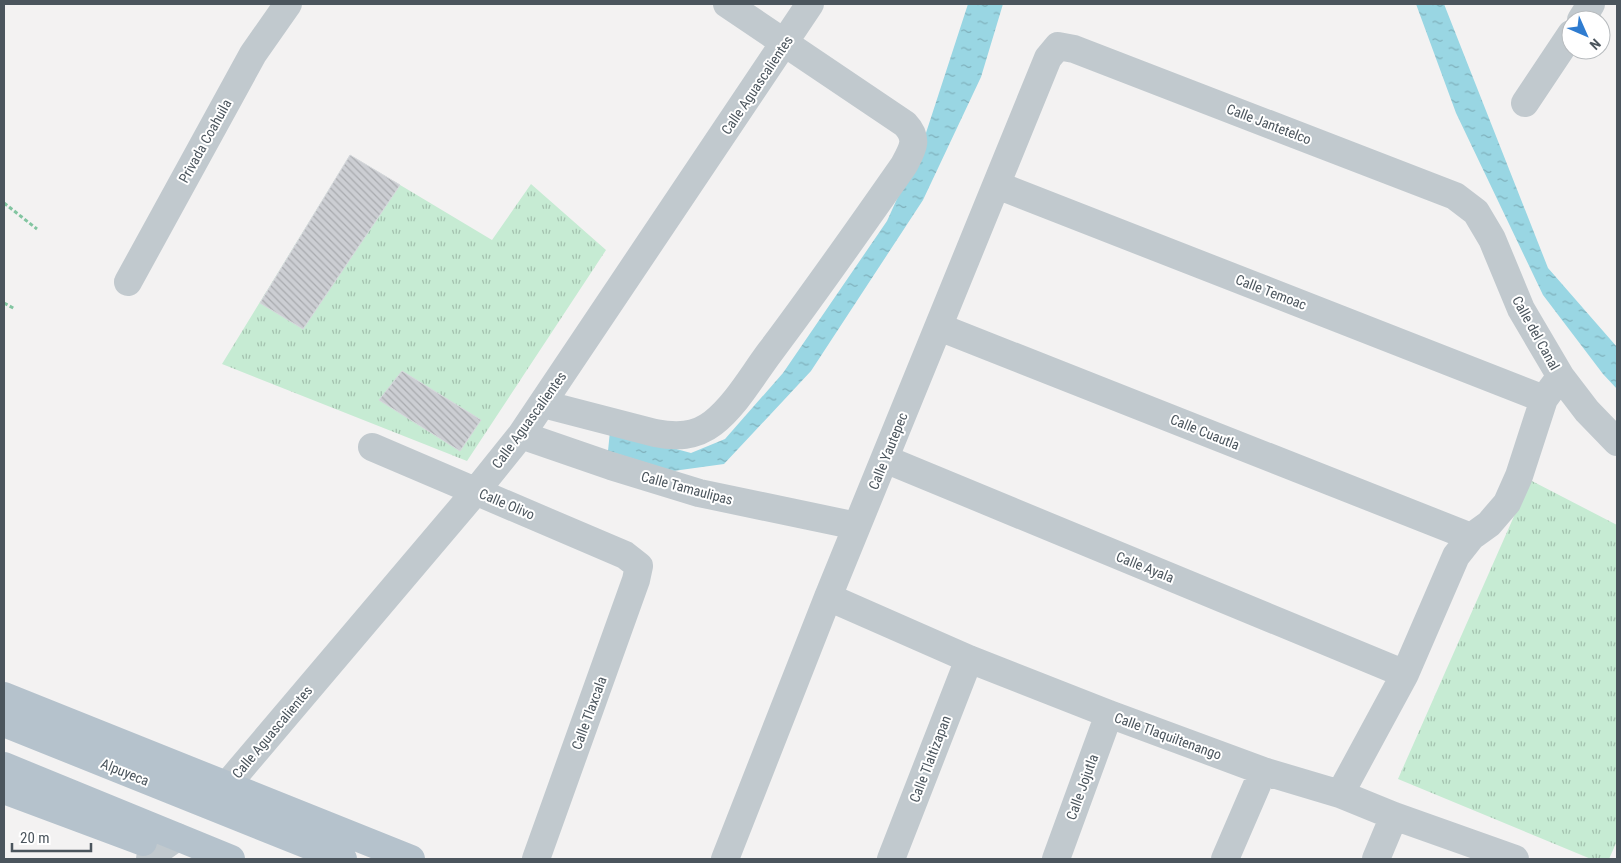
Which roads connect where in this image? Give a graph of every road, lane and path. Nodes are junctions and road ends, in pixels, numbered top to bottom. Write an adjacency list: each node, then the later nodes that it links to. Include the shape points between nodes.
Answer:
1 (288, 4): 12 (street, Privada Coahuila, via 253,54)
2 (727, 4): 4 (street)
3 (810, 4): 4 (street, Calle Aguascalientes)
4 (785, 42): 18 (street, Calle Aguascalientes); 18 (street, via 905,124 914,140 904,165 806,304 728,408 712,424 684,436 673,436)
5 (1058, 46): 8 (street, Calle Yautepec, via 1048,58); 10 (street, Calle Jantetelco, via 1074,49 1455,196)
6 (1561, 49): 7 (street)
7 (1525, 103)
8 (997, 185): 15 (street, Calle Yautepec); 17 (street, Calle Temoac)
9 (4, 203): 11 (path)
10 (1476, 212): 16 (street, Calle del Canal, via 1492,240 1521,309)
11 (38, 228)
12 (128, 282)
13 (4, 303): 14 (path)
14 (15, 309)
15 (939, 328): 22 (street, Calle Yautepec); 25 (street, Calle Cuautla)
16 (1561, 377): 17 (street); 20 (street, Calle del Canal)
17 (1544, 399): 25 (street, via 1507,503 1489,524)
18 (543, 404): 19 (street, Calle Aguascalientes)
19 (521, 435): 23 (street, Calle Aguascalientes); 24 (street, Calle Tamaulipas, via 699,493)
20 (1617, 442)
21 (372, 448): 23 (street, Calle Olivo)
22 (885, 460): 24 (street, Calle Yautepec); 29 (street, Calle Ayala)
23 (476, 491): 26 (street, Calle Olivo, via 626,555); 35 (street, Calle Aguascalientes)
24 (857, 526): 27 (street, Calle Yautepec)
25 (1471, 537): 29 (street, via 1456,556)
26 (639, 566): 44 (street, Calle Tlaxcala)
27 (828, 597): 28 (street, Calle Tlaquiltenango); 45 (street, Calle Yautepec)
28 (969, 659): 31 (street, Calle Tlaquiltenango); 46 (street, Calle Tlaltizapan)
29 (1405, 674): 37 (street)
30 (4, 696): 35 (main road)
31 (1108, 714): 34 (street, Calle Tlaquiltenango); 47 (street, Calle Jojutla)
32 (4, 722): 38 (main road, Alpuyeca)
33 (4, 766): 40 (main road)
34 (1264, 771): 37 (street, Calle Tlaquiltenango); 48 (street)
35 (226, 786): 38 (street, Calle Aguascalientes); 43 (main road)
36 (4, 790): 40 (main road)
37 (1340, 794): 39 (street, Calle Tlaquiltenango)
38 (208, 805): 42 (main road, Alpuyeca)
39 (1394, 816): 49 (street); 50 (street, Calle Tlaquiltenango)
40 (168, 851): 41 (main road)
41 (232, 859)
42 (343, 859)
43 (411, 859)
44 (536, 859)
45 (725, 859)
46 (891, 859)
47 (1056, 859)
48 (1225, 859)
49 (1376, 859)
50 (1515, 859)

